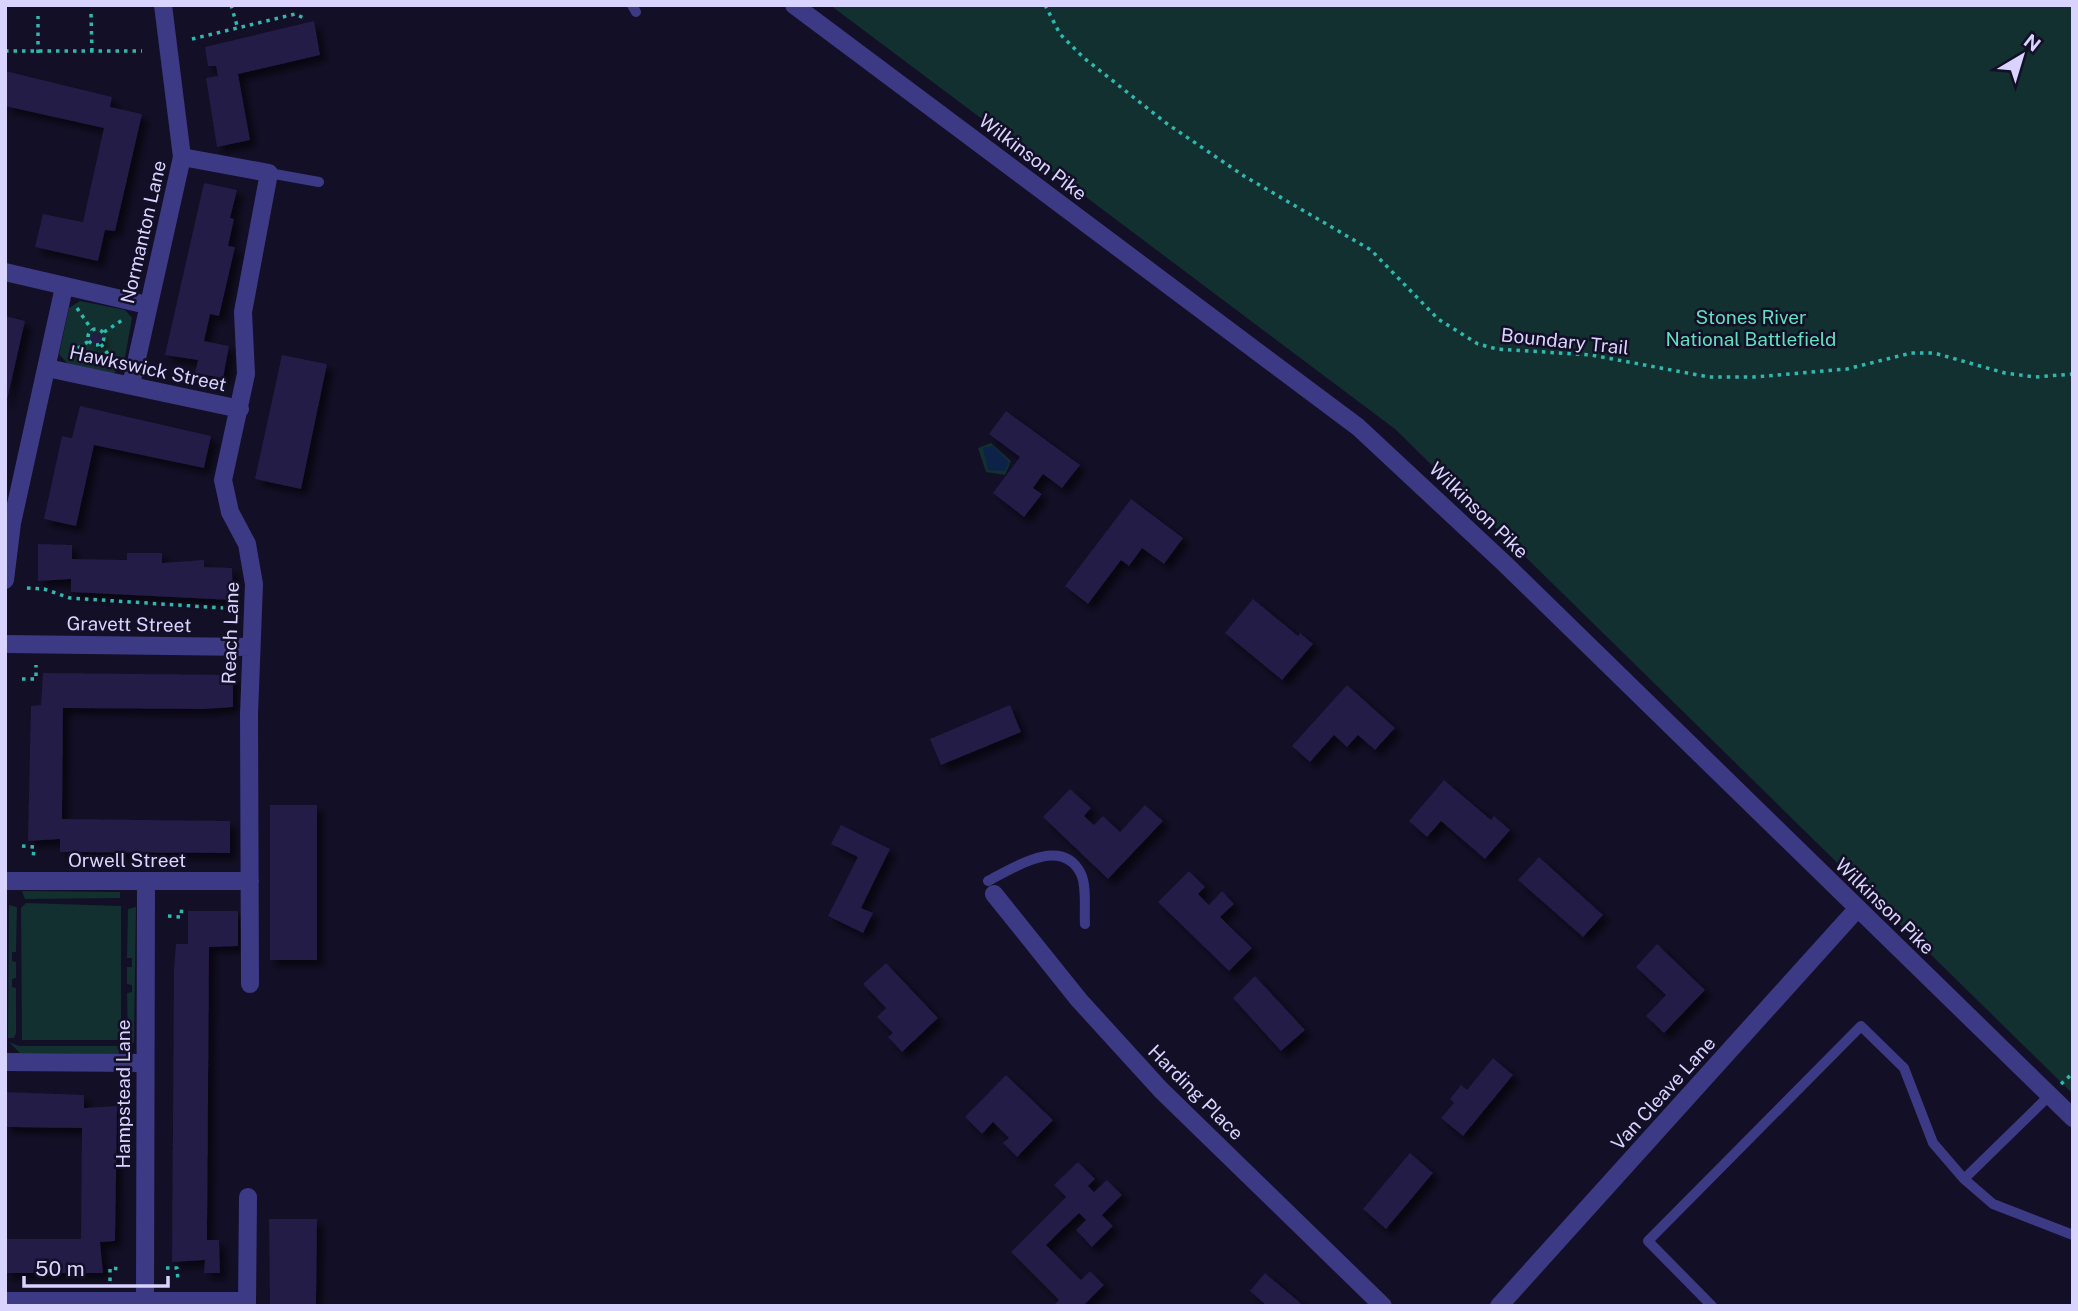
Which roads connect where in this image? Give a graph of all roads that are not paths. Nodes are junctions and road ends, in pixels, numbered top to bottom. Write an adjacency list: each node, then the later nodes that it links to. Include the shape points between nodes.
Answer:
1 (163, 5): 3 (street, Normanton Lane)
2 (794, 5): 19 (street, Wilkinson Pike, via 1358,426)
3 (182, 157): 4 (street); 8 (street, Normanton Lane)
4 (269, 173): 5 (lane); 11 (street, Reach Lane, via 243,312 246,374)
5 (318, 182)
6 (5, 272): 7 (street)
7 (64, 287): 8 (street); 9 (street)
8 (147, 305): 10 (street, Normanton Lane)
9 (47, 368): 10 (street, Hawkswick Street); 12 (street, via 12,523)
10 (131, 385): 11 (street, Hawkswick Street)
11 (240, 409): 14 (street, Reach Lane, via 223,480 225,497 252,562)
12 (5, 580)
13 (5, 644): 14 (street, Gravett Street)
14 (251, 646): 16 (street, Reach Lane)
15 (5, 881): 17 (street, Orwell Street)
16 (250, 881): 17 (street, Orwell Street); 21 (street, Reach Lane)
17 (146, 882): 23 (street, Hampstead Lane)
18 (991, 887): 20 (lane, via 1041,854 1068,860 1082,875); 32 (street, Harding Place, via 1079,1000 1161,1090)
19 (1858, 908): 24 (street, Wilkinson Pike); 33 (street, Van Cleave Lane)
20 (1085, 924)
21 (250, 984)
22 (5, 1062): 23 (street)
23 (144, 1063): 31 (street, Hampstead Lane)
24 (2050, 1095): 25 (street, Wilkinson Pike); 26 (lane)
25 (2073, 1118)
26 (1964, 1179): 28 (lane, via 1993,1204); 34 (lane, via 1933,1143 1904,1068 1861,1026 1648,1241)
27 (248, 1197): 30 (street)
28 (2073, 1235)
29 (5, 1301): 31 (street)
30 (247, 1303): 31 (street)
31 (145, 1304)
32 (1383, 1306)
33 (1499, 1306)
34 (1712, 1306)

